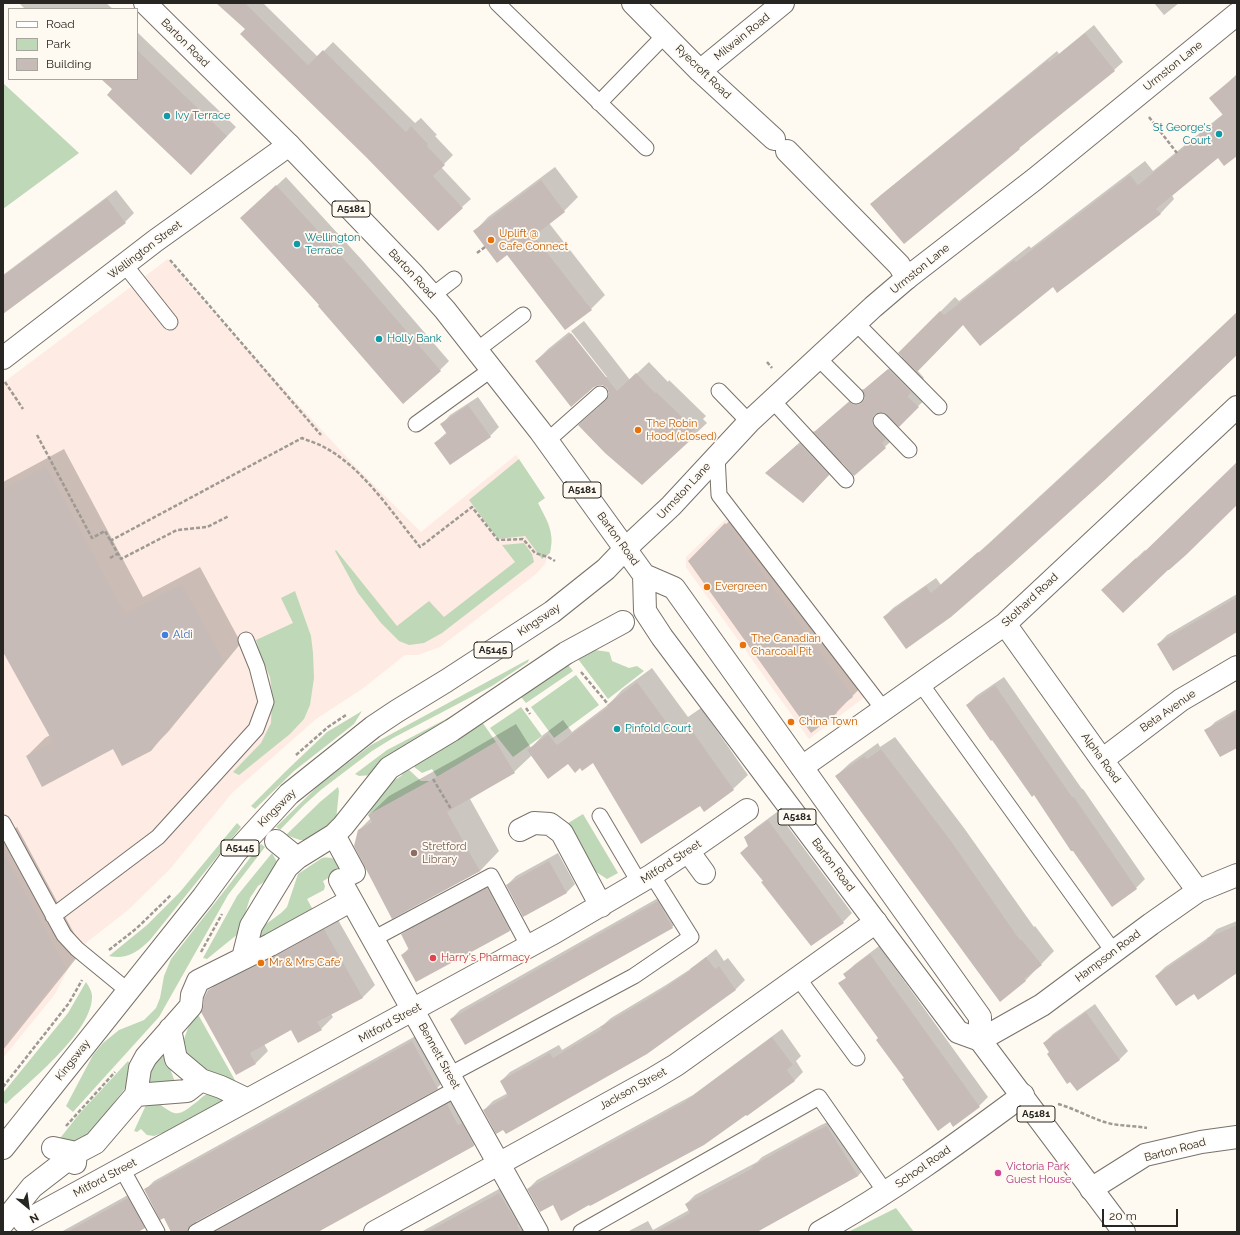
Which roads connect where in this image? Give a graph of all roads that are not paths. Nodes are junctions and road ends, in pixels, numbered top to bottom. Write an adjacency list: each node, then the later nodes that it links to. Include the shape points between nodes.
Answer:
1 (145, 3): 9 (street, Barton Road / A5181)
2 (496, 3): 8 (lane)
3 (633, 3): 6 (street, Ryecroft Road)
4 (783, 3): 7 (street, Milwain Road)
5 (1237, 14): 12 (street, Urmston Lane)
6 (665, 35): 7 (street, Ryecroft Road); 8 (lane)
7 (700, 71): 12 (street, Ryecroft Road, via 781,145 899,265)
8 (599, 103): 10 (lane)
9 (289, 145): 11 (street, Wellington Street); 14 (street, Barton Road / A5181)
10 (646, 148)
11 (124, 264): 16 (lane); 19 (street, Wellington Street)
12 (908, 278): 17 (street, Urmston Lane)
13 (454, 279): 14 (lane)
14 (433, 296): 18 (street, Barton Road / A5181)
15 (523, 315): 18 (lane)
16 (170, 322)
17 (856, 323): 20 (street, Urmston Lane); 26 (lane)
18 (477, 350): 21 (street, Barton Road / A5181)
19 (3, 358)
20 (818, 358): 24 (lane); 25 (street, Urmston Lane)
21 (492, 369): 30 (lane); 31 (street, Barton Road / A5181)
22 (719, 391): 29 (lane)
23 (600, 394): 31 (lane)
24 (856, 396)
25 (772, 400): 29 (street, Urmston Lane); 34 (lane)
26 (939, 406)
27 (1237, 407): 37 (street, Stothard Road)
28 (881, 421): 32 (lane)
29 (749, 422): 33 (street, Urmston Lane)
30 (416, 424)
31 (547, 441): 35 (street, Barton Road / A5181)
32 (909, 450)
33 (718, 455): 35 (street, Urmston Lane, via 671,506); 42 (lane, via 719,495)
34 (846, 480)
35 (625, 549): 36 (street, Barton Road / A5181); 67 (street, Kingsway / A5145, via 606,569 552,612 373,727 289,794 236,852)
36 (644, 575): 44 (street, Barton Road / A5181, via 674,588); 45 (street, Barton Road / A5181, via 645,611)
37 (1005, 624): 41 (street, Stothard Road); 43 (street, Alpha Road)
38 (611, 625): 50 (street, via 452,730 389,768)
39 (246, 640): 60 (lane, via 257,667 266,702 256,729 158,837)
40 (1237, 667): 43 (street, Beta Avenue, via 1181,700)
41 (921, 684): 42 (street, Stothard Road); 64 (lane)
42 (884, 710): 44 (street, Stothard Road)
43 (1102, 760): 57 (street, Alpha Road)
44 (802, 767): 45 (street, Stothard Road); 70 (street, Barton Road / A5181, via 980,1017)
45 (774, 788): 61 (street, Barton Road / A5181)
46 (747, 810): 52 (street, Mitford Street)
47 (600, 816): 56 (lane)
48 (3, 823): 60 (lane)
49 (520, 830): 59 (street, via 534,823 550,824 562,833)
50 (334, 835): 53 (street); 62 (street, Bennett Street, via 354,872 345,877)
51 (276, 841): 53 (street)
52 (688, 851): 54 (street); 56 (street, Mitford Street)
53 (292, 863): 65 (street, via 251,926)
54 (704, 873)
55 (1237, 875): 57 (street, Hampson Road)
56 (645, 879): 59 (street, Mitford Street); 73 (lane, via 691,937 634,976)
57 (1198, 891): 64 (street, Hampson Road)
58 (341, 906): 65 (street)
59 (601, 906): 63 (street, Mitford Street)
60 (53, 916): 67 (lane, via 64,935 77,949)
61 (876, 922): 66 (street, Jackson Street); 70 (street, Barton Road / A5181, via 958,1032)
62 (373, 939): 63 (lane, via 491,876); 68 (street, Bennett Street)
63 (529, 947): 68 (street, Mitford Street)
64 (1113, 951): 70 (street, Hampson Road, via 1042,1005)
65 (243, 958): 69 (street, via 198,981 192,995 191,1006)
66 (798, 978): 71 (lane); 81 (street, Jackson Street, via 670,1068)
67 (128, 990): 78 (street, Kingsway / A5145)
68 (414, 1010): 73 (street, Bennett Street); 82 (street, Mitford Street)
69 (170, 1029): 72 (street, via 176,1059); 74 (street, via 140,1068)
70 (980, 1040): 75 (street, A5181)
71 (857, 1058)
72 (200, 1080): 74 (street, via 187,1091); 76 (street, via 221,1086)
73 (453, 1082): 81 (street, Bennett Street); 87 (lane)
74 (136, 1095): 80 (street, via 95,1143)
75 (1023, 1095): 83 (street, A5181); 84 (street, School Road)
76 (242, 1097)
77 (1237, 1137): 83 (street, Barton Road, via 1201,1142 1145,1155)
78 (3, 1148)
79 (53, 1148): 80 (street)
80 (76, 1158): 85 (street, via 32,1187)
81 (499, 1163): 88 (street, Jackson Street); 89 (street, Bennett Street)
82 (122, 1168): 85 (street, Mitford Street); 86 (lane)
83 (1091, 1189): 92 (street, A5181)
84 (886, 1193): 90 (lane, via 819,1097); 91 (street, School Road)
85 (13, 1214)
86 (158, 1232)
87 (196, 1232)
88 (376, 1232)
89 (538, 1232)
90 (581, 1232)
91 (820, 1232)
92 (1124, 1232)

